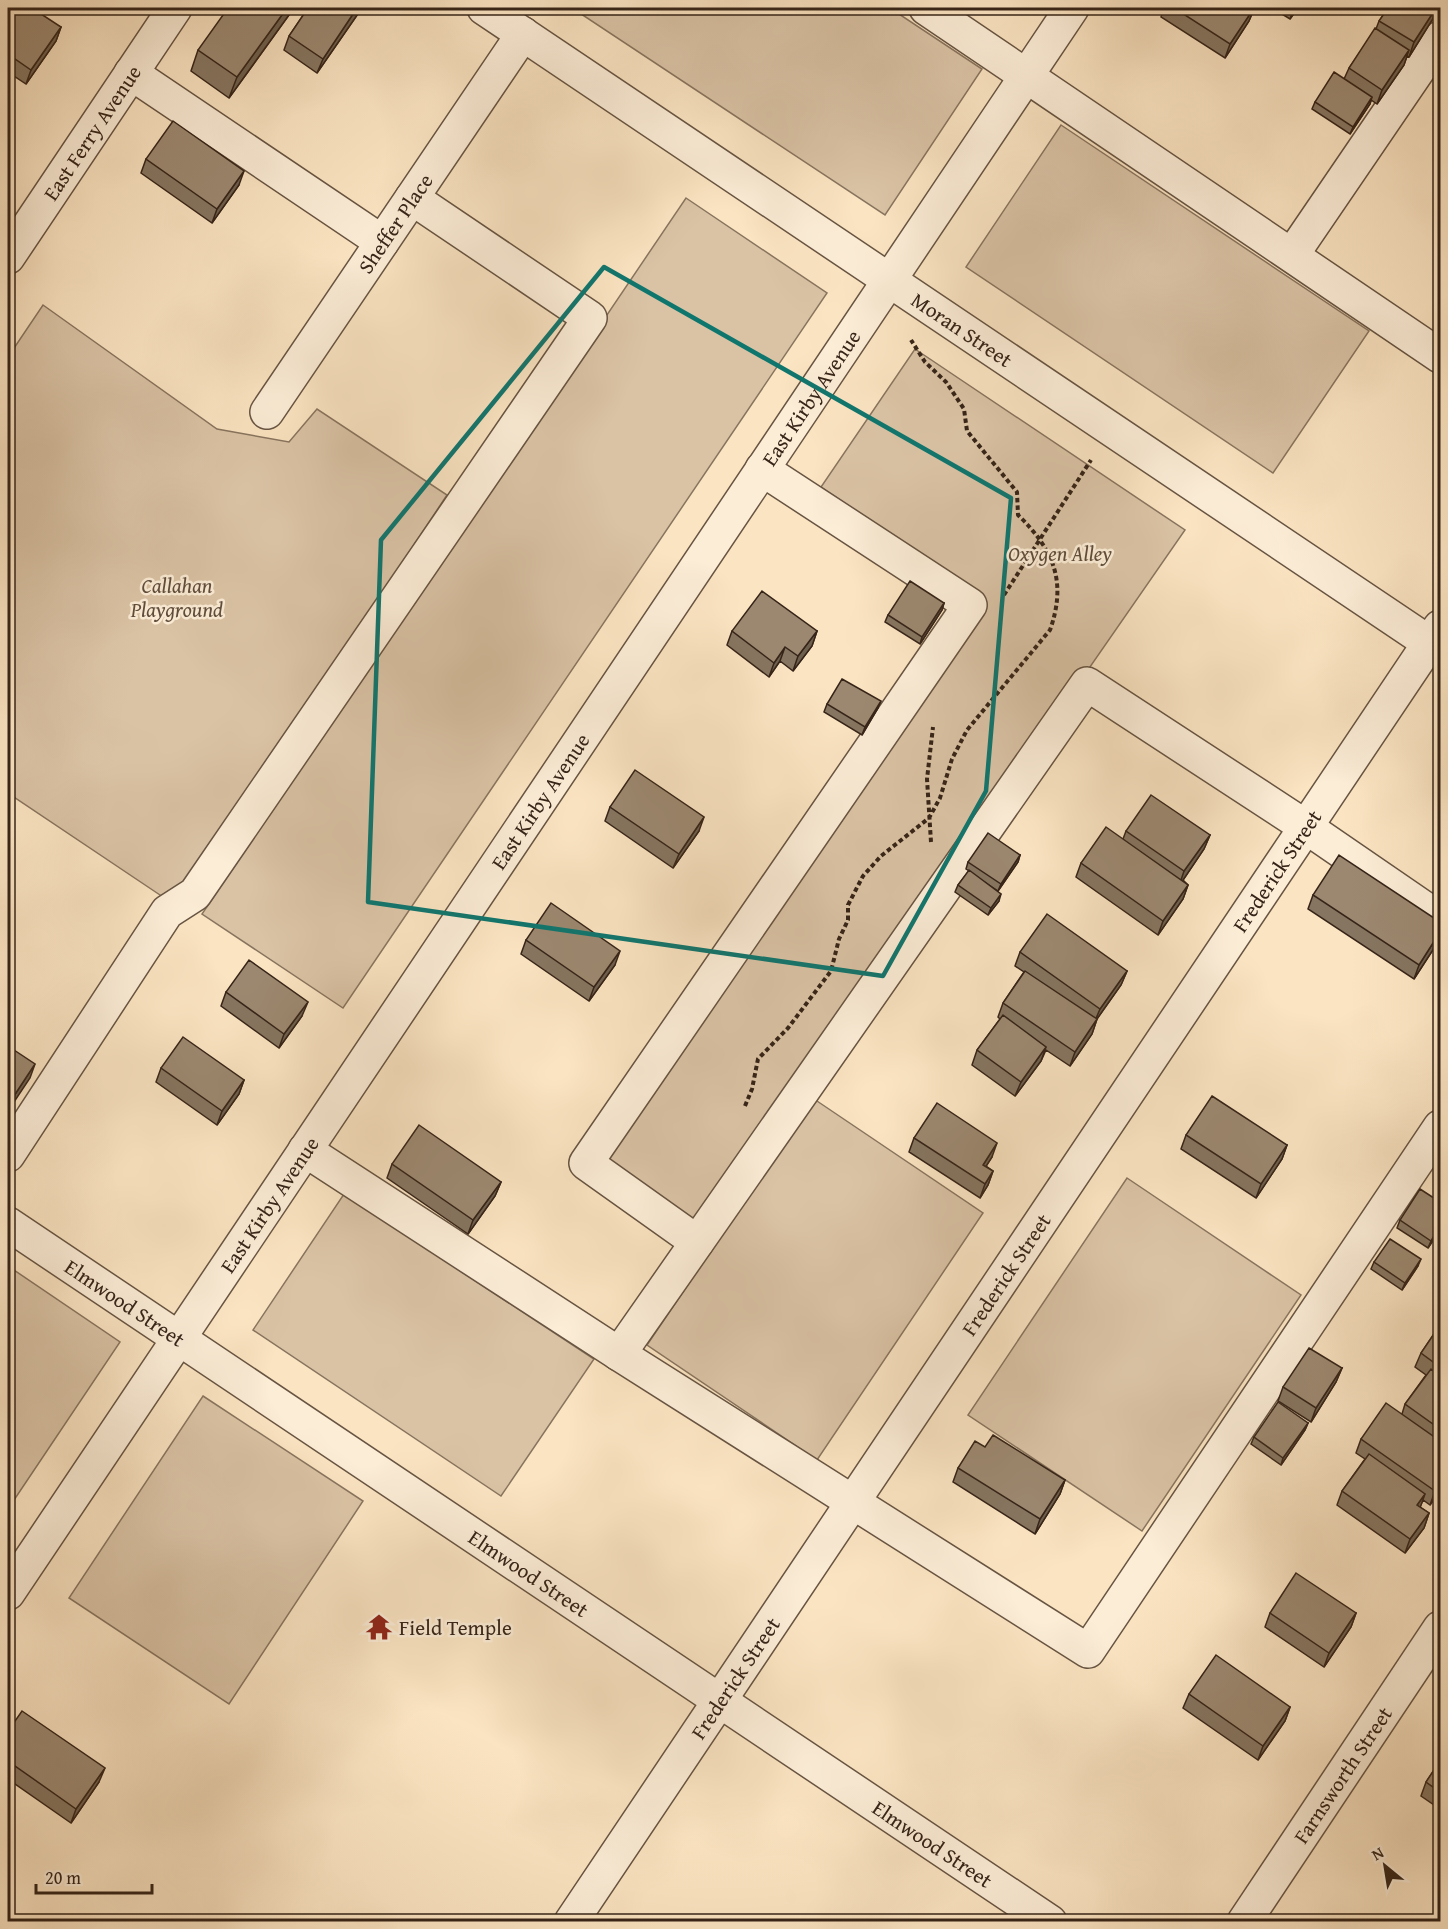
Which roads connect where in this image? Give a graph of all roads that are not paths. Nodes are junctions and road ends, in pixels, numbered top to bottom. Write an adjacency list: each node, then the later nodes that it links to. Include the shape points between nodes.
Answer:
1 (175, 8): 7 (street, East Ferry Avenue)
2 (484, 8): 5 (street, Moran Street)
3 (926, 8): 8 (street)
4 (1072, 8): 8 (street, East Kirby Avenue)
5 (523, 34): 9 (street, Sheffer Place); 13 (street, Moran Street)
6 (1440, 38): 11 (street)
7 (131, 73): 10 (street); 12 (street, East Ferry Avenue)
8 (1026, 75): 11 (street); 13 (street, East Kirby Avenue)
9 (412, 198): 10 (street, Sheffer Place); 22 (street, via 590,318 195,894 167,912)
10 (382, 242): 15 (street, Sheffer Place)
11 (1292, 255): 14 (street)
12 (8, 257)
13 (889, 280): 16 (street, East Kirby Avenue); 17 (street, Moran Street)
14 (1440, 356)
15 (267, 412)
16 (762, 469): 21 (street, East Kirby Avenue); 24 (street, via 970,605 586,1163)
17 (1437, 640): 18 (street, Frederick Street)
18 (1306, 827): 19 (street); 24 (street, via 1087,684); 27 (street, Frederick Street)
19 (1440, 919)
20 (1440, 1127): 27 (street, via 1088,1651)
21 (305, 1150): 25 (street, East Kirby Avenue); 26 (street)
22 (8, 1155)
23 (8, 1224): 25 (street, Elmwood Street)
24 (697, 1242): 26 (street)
25 (178, 1338): 28 (street, East Kirby Avenue); 30 (street, Elmwood Street)
26 (619, 1354): 27 (street)
27 (854, 1502): 30 (street, Frederick Street)
28 (8, 1593)
29 (1440, 1629): 33 (street, Farnsworth Street)
30 (720, 1700): 31 (street, Frederick Street); 32 (street, Elmwood Street)
31 (571, 1922)
32 (1050, 1922)
33 (1244, 1922)

